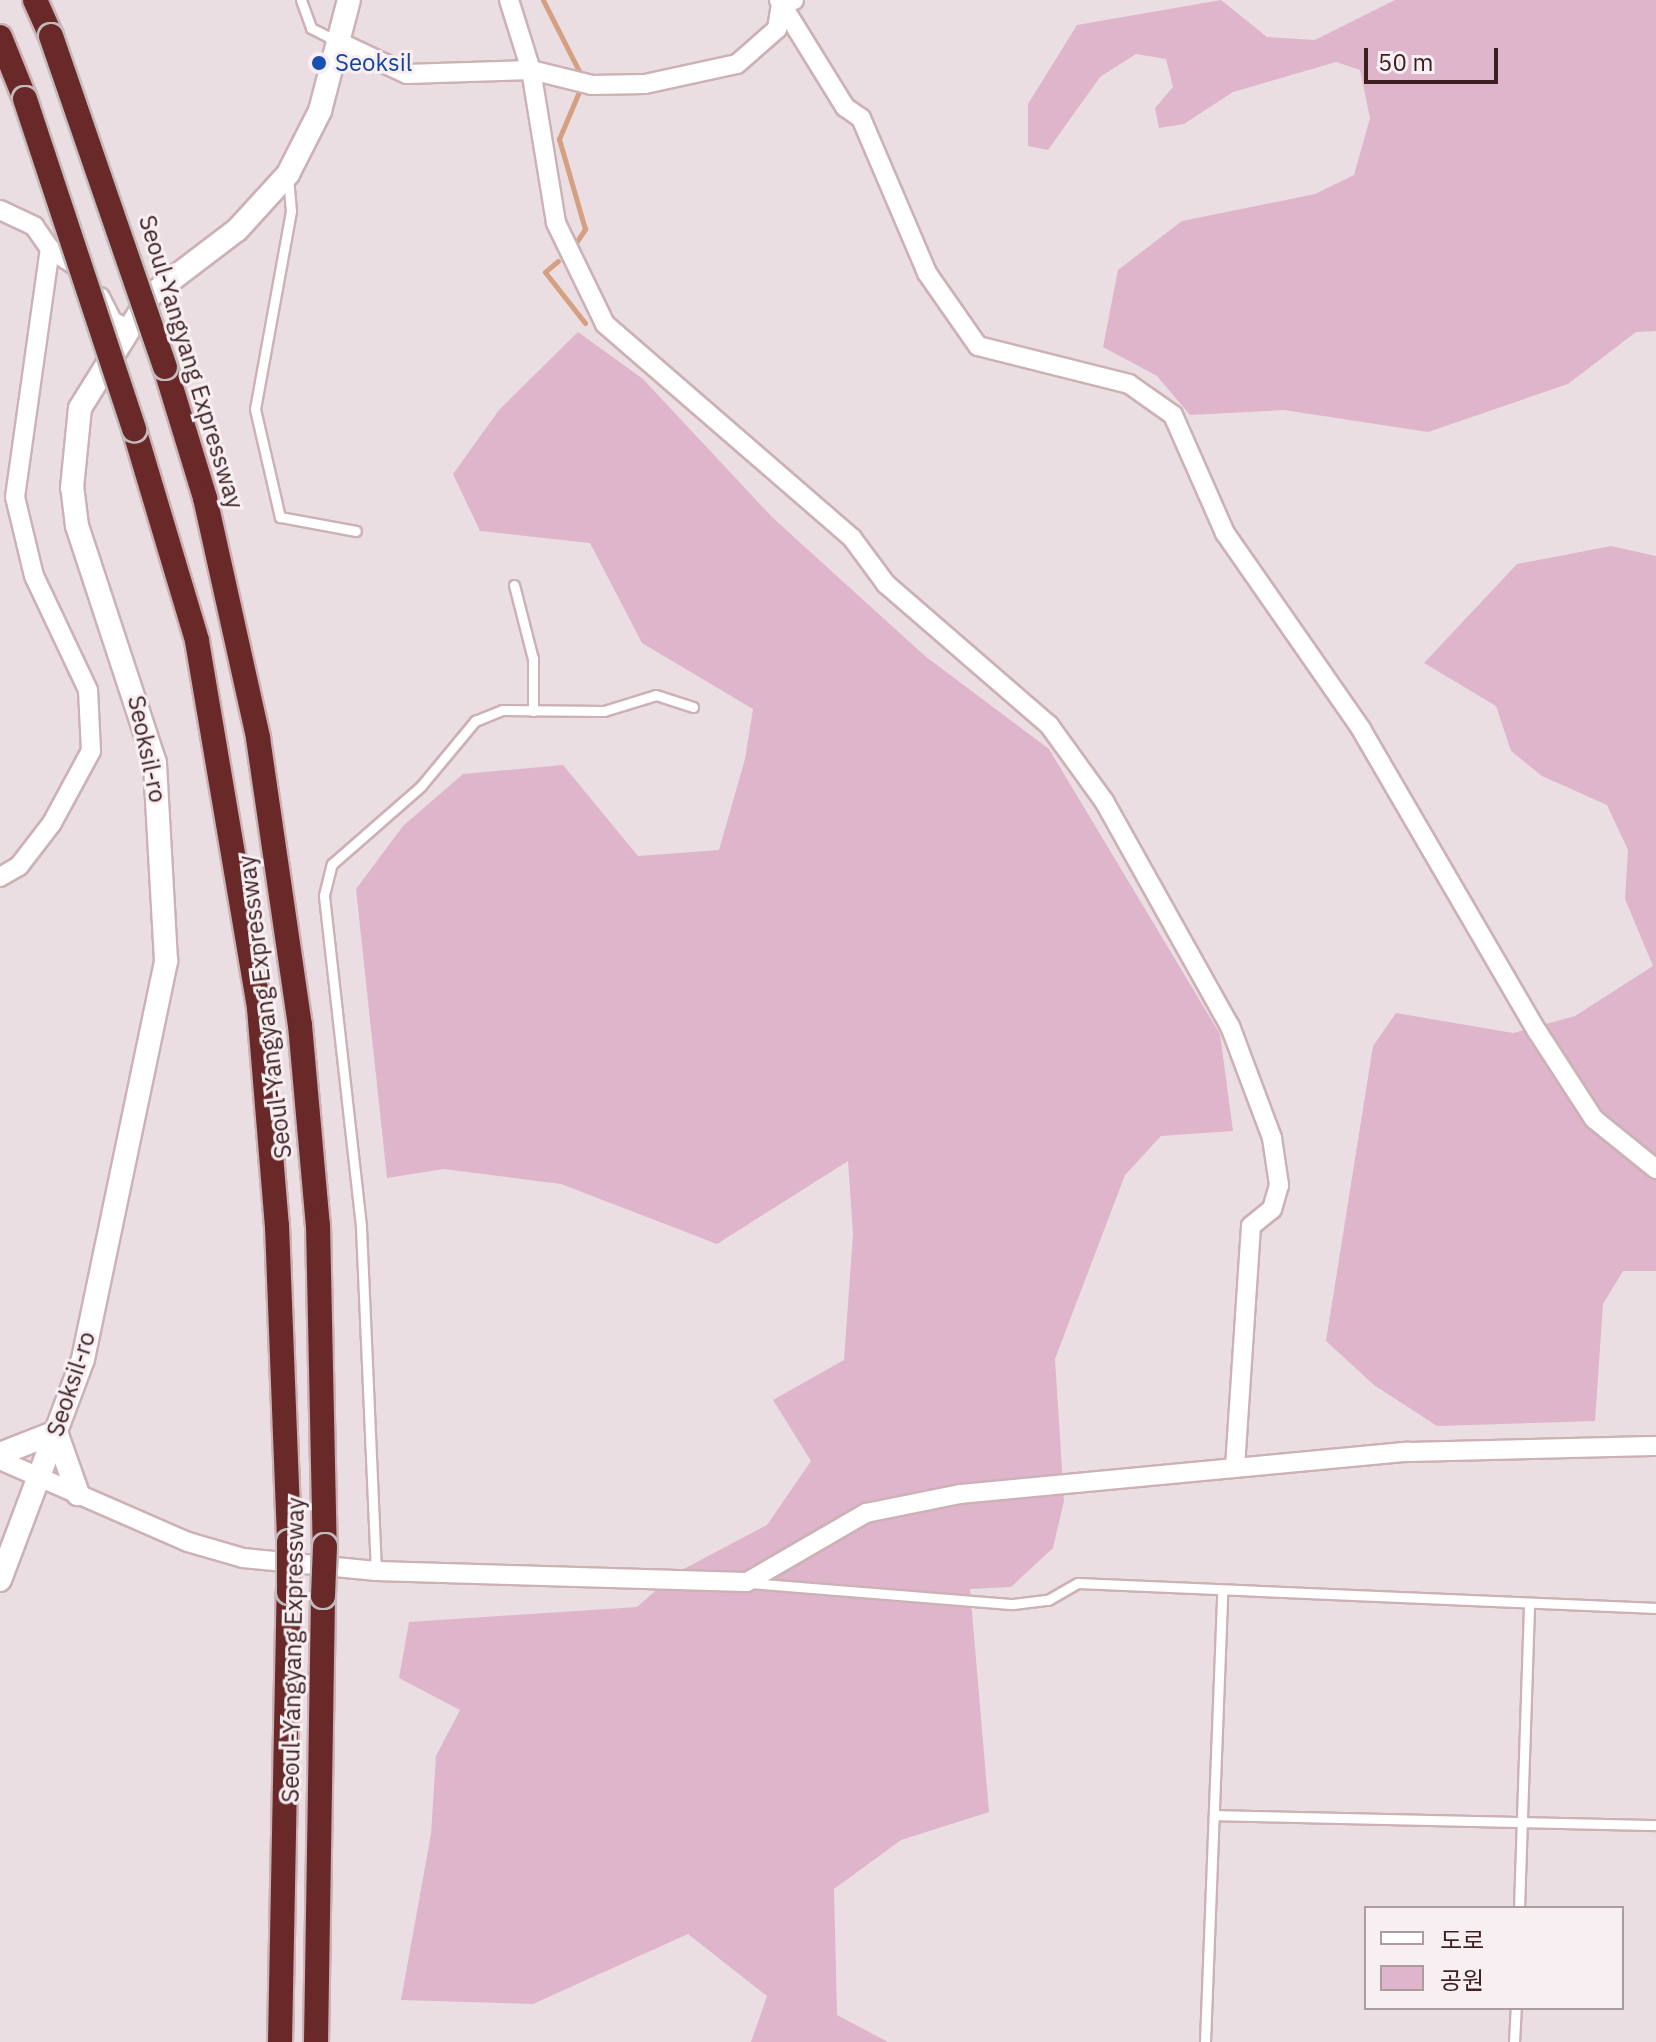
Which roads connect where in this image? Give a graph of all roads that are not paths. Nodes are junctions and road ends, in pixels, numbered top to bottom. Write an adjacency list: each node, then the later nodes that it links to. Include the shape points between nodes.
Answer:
1 (35, 0): 37 (highway, Seoul-Yangyang Expressway, bridge, via 165,367 205,498 258,738 300,1025 318,1225 325,1546)
2 (301, 0): 7 (lane, via 311,28)
3 (349, 0): 7 (main road, Seoksil-ro)
4 (509, 0): 8 (street)
5 (785, 2): 8 (street, via 777,29 737,64 645,84 592,85); 18 (street, via 845,107 861,118 927,273 978,346 1129,384 1173,415 1225,533 1361,729 1545,1044 1594,1119)
6 (0, 37): 36 (highway, Seoul-Yangyang Expressway, bridge, via 134,429 197,641 259,1008 277,1226 289,1542)
7 (341, 43): 8 (street, via 407,74); 9 (main road, Seoksil-ro, via 320,111)
8 (531, 70): 22 (street, via 556,223 605,324 852,538 886,584 1049,725 1104,801 1230,1026 1272,1138 1279,1185 1272,1209 1251,1226)
9 (288, 174): 12 (main road, Seoksil-ro, via 237,230 150,296); 13 (lane, via 291,211 255,409 280,517)
10 (0, 210): 11 (street, via 34,226)
11 (50, 249): 12 (street, via 89,275 112,321); 17 (street, via 15,497 34,576 88,690 94,721 91,751 52,823 19,866)
12 (125, 328): 19 (main road, Seoksil-ro, via 80,408 72,488 77,526 155,763 166,961 100,1286)
13 (356, 531)
14 (514, 585): 16 (lane, via 533,659)
15 (693, 707): 16 (lane, via 656,695 604,711)
16 (533, 711): 25 (lane, via 475,721 421,786 332,864 324,895 361,1226)
17 (0, 877)
18 (1656, 1169)
19 (56, 1432): 21 (main road); 23 (main road, Seoksil-ro); 24 (main road)
20 (1656, 1446): 22 (street)
21 (0, 1457): 23 (street)
22 (1235, 1465): 27 (street, via 960,1494 866,1513)
23 (40, 1479): 24 (street); 26 (main road, Seoksil-ro)
24 (78, 1494): 25 (street, via 243,1558)
25 (376, 1571): 27 (street)
26 (0, 1580)
27 (747, 1582): 28 (lane, via 1013,1604 1048,1600 1078,1583)
28 (1222, 1594): 29 (lane); 31 (lane)
29 (1529, 1604): 30 (lane); 32 (lane)
30 (1656, 1608)
31 (1214, 1815): 32 (lane); 38 (lane)
32 (1522, 1819): 33 (lane); 34 (lane)
33 (1656, 1825)
34 (1519, 1906)
35 (1516, 2010): 39 (lane)
36 (280, 2042)
37 (316, 2042)
38 (1205, 2042)
39 (1514, 2042)

